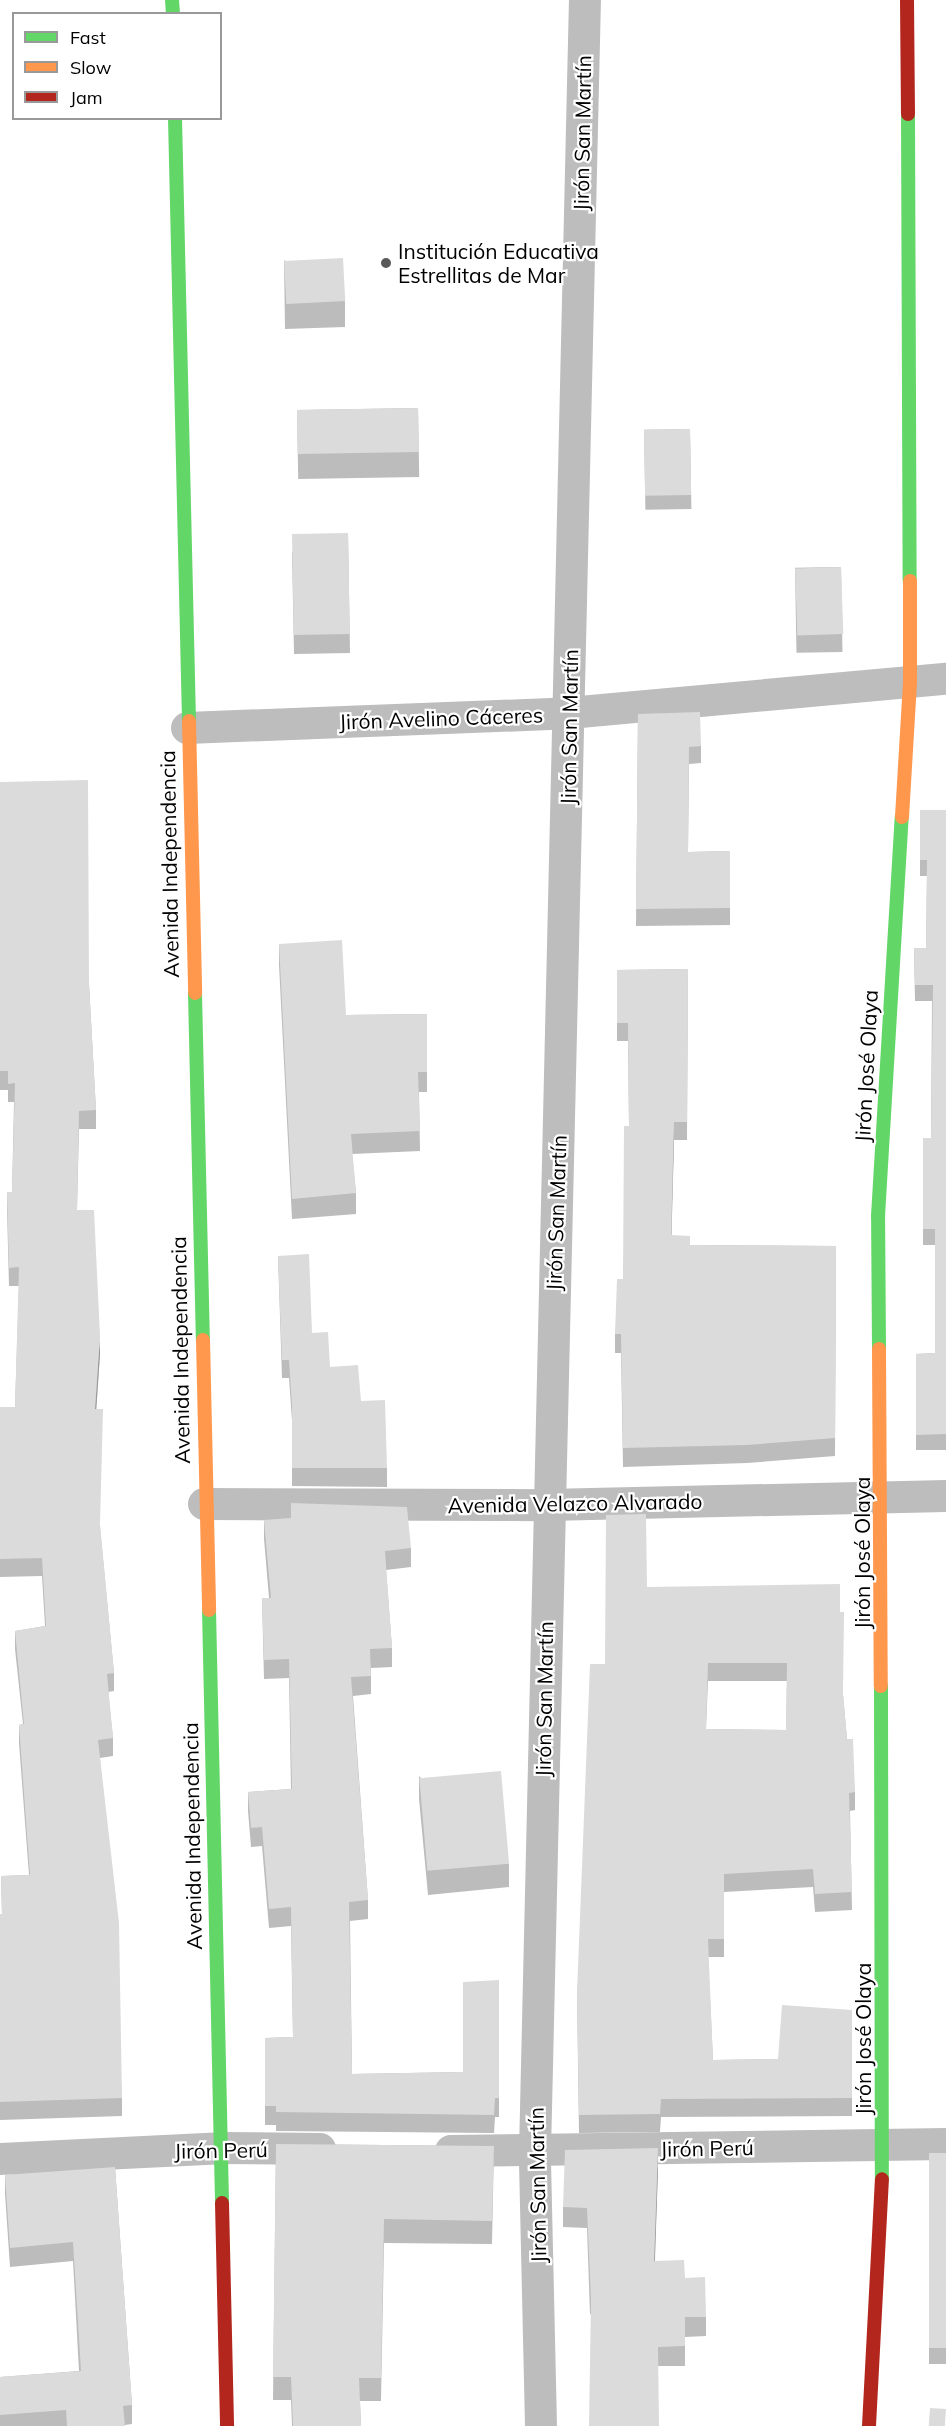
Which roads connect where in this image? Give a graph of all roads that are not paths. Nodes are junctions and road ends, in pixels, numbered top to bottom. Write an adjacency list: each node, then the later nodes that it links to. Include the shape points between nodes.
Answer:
1 (585, 0): 6 (street, Jirón San Martín)
2 (907, 0): 5 (street, Jirón José Olaya)
3 (176, 120): 7 (street, Avenida Independencia)
4 (946, 679): 5 (street, Jirón Avelino Cáceres)
5 (910, 681): 6 (street, Jirón Avelino Cáceres); 8 (street, Jirón José Olaya, via 878,1216)
6 (569, 712): 7 (street, Jirón Avelino Cáceres); 11 (street, Jirón San Martín)
7 (187, 728): 10 (street, Avenida Independencia)
8 (883, 1496): 9 (street, Avenida Velazco Alvarado); 11 (street, Avenida Velazco Alvarado); 12 (street, Jirón José Olaya)
9 (946, 1496)
10 (204, 1504): 11 (street, Avenida Velazco Alvarado); 14 (street, Avenida Independencia)
11 (548, 1505): 17 (street, Jirón San Martín)
12 (884, 2144): 13 (street, Jirón Perú); 17 (street, Jirón Perú); 21 (street, Jirón José Olaya)
13 (946, 2144)
14 (221, 2148): 15 (street, Jirón Perú); 18 (street, Jirón Perú); 19 (street, Avenida Independencia)
15 (349, 2150)
16 (419, 2150): 17 (street, Jirón Perú)
17 (535, 2152): 20 (street, Jirón San Martín)
18 (0, 2158)
19 (227, 2426)
20 (541, 2426)
21 (869, 2426)

